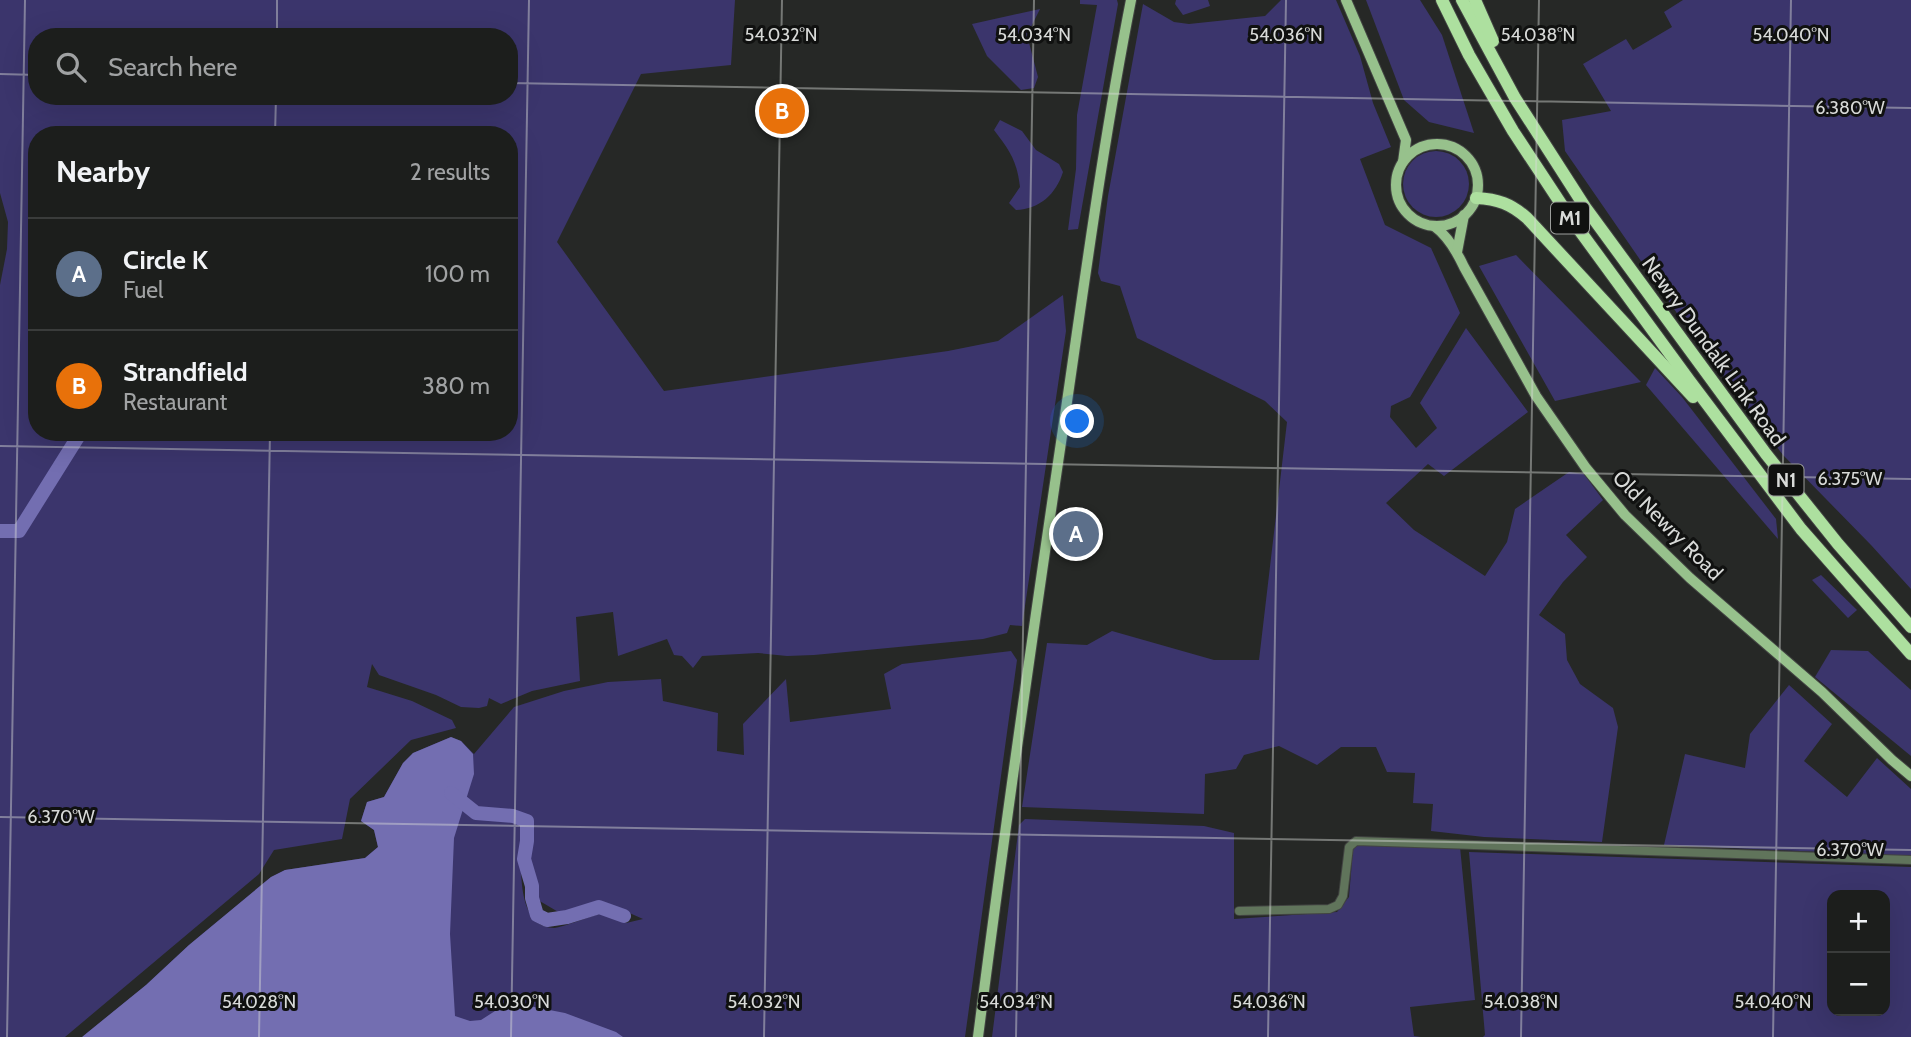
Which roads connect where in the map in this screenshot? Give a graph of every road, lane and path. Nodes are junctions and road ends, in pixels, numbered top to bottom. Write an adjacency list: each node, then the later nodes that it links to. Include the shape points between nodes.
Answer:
1 (1131, 0): 20 (main road, via 1090,245)
2 (1346, 0): 7 (main road)
3 (1441, 0): 14 (highway, M1, via 1513,131 1556,197)
4 (1462, 0): 6 (highway)
5 (1475, 0): 6 (highway)
6 (1528, 119): 15 (highway, Newry Dundalk Link Road / N1, via 1585,207 1766,454)
7 (1406, 140): 8 (main road); 9 (main road)
8 (1424, 146): 9 (main road); 10 (main road, via 1450,146 1462,152 1476,173)
9 (1403, 162): 12 (main road, via 1397,175 1400,203 1420,223)
10 (1476, 198): 11 (main road); 14 (highway, via 1506,203 1527,218)
11 (1464, 215): 12 (main road, via 1448,225); 13 (main road)
12 (1434, 226): 13 (main road, Old Newry Road)
13 (1457, 252): 17 (main road, Old Newry Road, via 1536,396 1625,515)
14 (1720, 422): 16 (highway, Newry Dundalk Link Road / N1, via 1801,529)
15 (1911, 627)
16 (1911, 654)
17 (1911, 776)
18 (1911, 860): 19 (street, via 1356,841 1349,847 1338,905)
19 (1239, 911)
20 (978, 1037)

